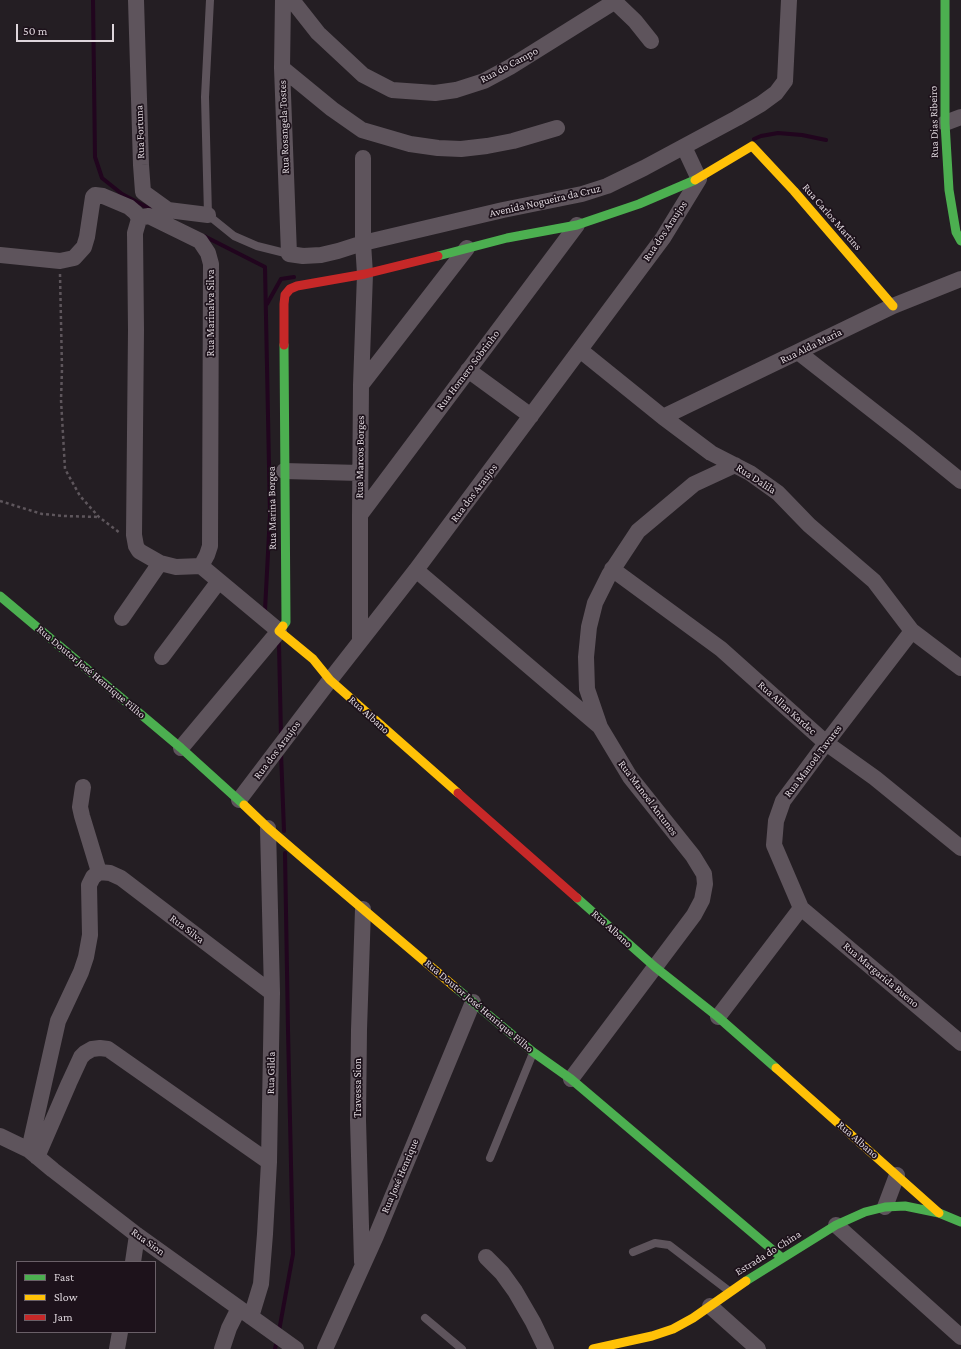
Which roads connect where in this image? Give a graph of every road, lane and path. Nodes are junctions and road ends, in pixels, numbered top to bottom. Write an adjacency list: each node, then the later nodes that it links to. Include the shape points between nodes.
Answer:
1 (136, 0): 16 (street, Rua Fortuna, via 143,192 168,210)
2 (210, 0): 16 (lane, via 205,97)
3 (283, 0): 9 (street, Rua Rosangela Tostes)
4 (292, 0): 7 (street, Rua do Campo, via 318,33 363,76 392,90 435,93 456,90 484,81 522,60)
5 (789, 0): 13 (street, Avenida Nogueira da Cruz, via 786,67 784,81 776,93)
6 (945, 0): 11 (street, Rua Dias Ribeiro)
7 (614, 1): 8 (street, Rua do Campo)
8 (651, 41)
9 (282, 68): 12 (street, via 332,110 362,130 410,144 461,149 513,141); 22 (street, Rua Rosangela Tostes)
10 (961, 117): 11 (street)
11 (945, 123): 19 (street, Rua Dias Ribeiro, via 948,190 956,232)
12 (557, 128)
13 (686, 150): 15 (street); 20 (street, Avenida Nogueira da Cruz, via 607,186 582,194 503,210)
14 (363, 158): 20 (street, Rua Marcos Borges)
15 (698, 175): 18 (street, via 638,204); 27 (street, Rua Carlos Martins, via 752,146); 28 (street, Rua dos Araujos, via 663,238)
16 (208, 215): 22 (lane, via 234,236 257,246)
17 (139, 219): 24 (street, via 129,207 96,195 93,197 84,247 74,258); 41 (street, via 135,233); 43 (street, Rua Marinalva Silva, via 149,216 200,241 208,253 211,264 210,546)
18 (577, 225): 21 (street); 30 (street, Rua Homero Sobrinho)
19 (961, 241)
20 (364, 246): 22 (street, Avenida Nogueira da Cruz, via 321,255); 25 (street, Rua Marcos Borges)
21 (467, 248): 25 (street); 31 (street)
22 (289, 254)
23 (0, 255): 24 (street)
24 (60, 261): 40 (path, via 60,400 65,469 80,496)
25 (365, 272): 31 (street, Rua Marcos Borges); 35 (street, Rua Marina Borgea, via 297,286 285,295)
26 (961, 279): 27 (street, Rua Alda Maria)
27 (893, 306): 29 (street, Rua Alda Maria)
28 (580, 350): 32 (street, Rua dos Araujos); 33 (street, Rua Dalila)
29 (798, 352): 33 (street, Rua Alda Maria); 37 (street)
30 (468, 370): 32 (street); 39 (street, Rua Homero Sobrinho)
31 (361, 385): 36 (street, Rua Marcos Borges)
32 (531, 416): 45 (street, Rua dos Araujos)
33 (663, 417): 34 (street, Rua Dalila, via 711,453)
34 (735, 465): 44 (street, Rua Manoel Antunes, via 694,484 638,531); 50 (street, Rua Dalila, via 778,493 809,525 874,581)
35 (284, 471): 36 (street); 49 (street, Rua Marina Borgea, via 286,622)
36 (360, 473): 39 (street, Rua Marcos Borges)
37 (961, 481)
38 (0, 501): 40 (path, via 42,514)
39 (360, 515): 51 (street, Rua Marcos Borges)
40 (99, 517): 41 (path)
41 (136, 546): 42 (street, via 139,551)
42 (160, 563): 43 (street, via 176,567); 48 (street)
43 (201, 566): 46 (street)
44 (612, 569): 55 (street, Rua Manoel Antunes, via 595,602 586,657 588,689); 56 (street, Rua Allan Kardec, via 721,649)
45 (416, 570): 51 (street, Rua dos Araujos); 55 (street)
46 (219, 581): 49 (street); 52 (street)
47 (2, 603): 57 (street, Rua Doutor José Henrique Filho)
48 (122, 618)
49 (274, 630): 54 (street, via 313,659); 57 (street)
50 (912, 631): 53 (street); 56 (street, Rua Manoel Tavares)
51 (360, 641): 54 (street, Rua dos Araujos)
52 (162, 657)
53 (961, 668)
54 (330, 680): 59 (street, Rua dos Araujos); 65 (street, Rua Albano)
55 (600, 727): 65 (street, Rua Manoel Antunes, via 630,777 693,856 704,874 702,900)
56 (826, 742): 61 (street, Rua Allan Kardec); 63 (street, Rua Manoel Tavares, via 783,801 776,821 774,845)
57 (181, 748): 59 (street, Rua Doutor José Henrique Filho)
58 (83, 787): 62 (street, via 80,807)
59 (239, 800): 60 (street, Rua Doutor José Henrique Filho)
60 (273, 833): 64 (street, Rua Doutor José Henrique Filho); 66 (street, Rua Gilda)
61 (961, 848)
62 (100, 872): 66 (street, Rua Silva, via 121,878); 73 (street, via 93,877 89,885 90,935 86,957 58,1021)
63 (802, 908): 68 (street); 69 (street, Rua Margarida Bueno)
64 (363, 909): 67 (street, Rua Doutor José Henrique Filho); 86 (street, Travessa Sion, via 358,1113)
65 (655, 968): 68 (street, Rua Albano); 71 (street, Rua Manoel Antunes)
66 (272, 993): 75 (street, Rua Gilda)
67 (473, 1002): 70 (street, Rua Doutor José Henrique Filho); 86 (street, Rua José Henrique)
68 (718, 1017): 76 (street, Rua Albano)
69 (961, 1043)
70 (533, 1052): 71 (street, Rua Doutor José Henrique Filho); 74 (lane)
71 (571, 1079): 84 (street, Rua Doutor José Henrique Filho)
72 (0, 1136): 73 (street, Rua Sion)
73 (33, 1153): 75 (street, via 82,1057 85,1053 100,1048 108,1049); 81 (street, Rua Sion)
74 (490, 1158)
75 (269, 1162): 89 (street, Rua Gilda, via 261,1284)
76 (897, 1175): 77 (street); 78 (street, Rua Albano)
77 (885, 1206): 78 (street, Estrada do China, via 905,1206); 80 (street, Estrada do China)
78 (939, 1213): 79 (street, Estrada do China)
79 (961, 1222)
80 (836, 1225): 84 (street, Estrada do China); 92 (street)
81 (137, 1235): 85 (street); 89 (street, Rua Sion)
82 (633, 1252): 87 (lane, via 655,1243 669,1246)
83 (486, 1257): 98 (street, via 515,1291)
84 (782, 1258): 87 (street, Estrada do China)
85 (132, 1261)
86 (362, 1267): 96 (street, Rua José Henrique)
87 (730, 1292): 88 (street, Estrada do China)
88 (710, 1306): 99 (street, Estrada do China, via 673,1329); 100 (street)
89 (245, 1313): 94 (street, Rua Gilda, via 229,1328); 95 (street, Rua Sion)
90 (425, 1318): 97 (lane)
91 (120, 1333): 93 (street)
92 (961, 1337)
93 (117, 1349)
94 (222, 1349)
95 (296, 1349)
96 (325, 1349)
97 (462, 1349)
98 (546, 1349)
99 (593, 1349)
100 (758, 1349)

